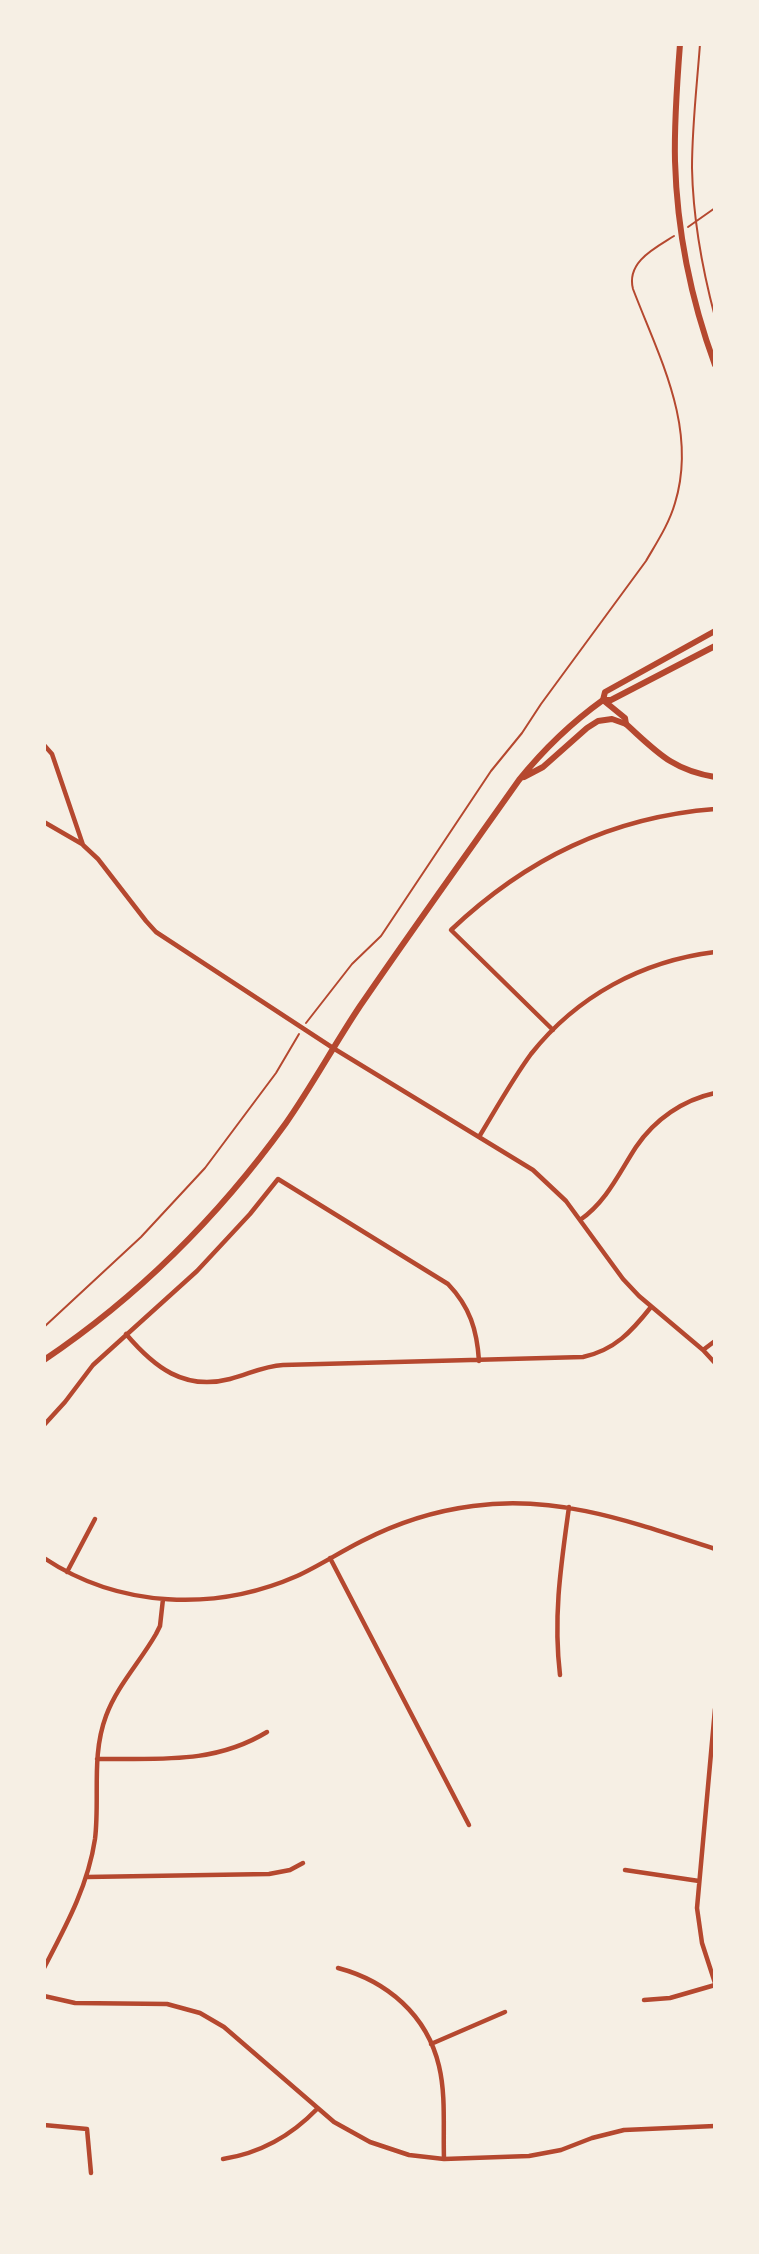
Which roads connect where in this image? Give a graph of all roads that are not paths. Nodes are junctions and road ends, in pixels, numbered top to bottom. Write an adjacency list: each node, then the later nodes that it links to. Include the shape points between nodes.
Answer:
1 (680, 44): 2 (main road, via 676,192 687,265)
2 (715, 365)
3 (715, 631): 5 (main road, via 605,691)
4 (715, 646): 5 (main road)
5 (603, 700): 6 (main road); 9 (main road, via 560,734)
6 (626, 724): 8 (main road, via 663,758); 9 (main road, via 598,721 543,767)
7 (44, 745): 12 (street, via 52,754)
8 (715, 777)
9 (519, 780): 15 (main road)
10 (715, 809): 14 (street, via 641,821 580,841 516,876 451,930)
11 (44, 822): 12 (street)
12 (83, 845): 15 (street, via 156,932)
13 (715, 952): 14 (street, via 672,960 620,980)
14 (552, 1030): 17 (street, via 521,1069)
15 (333, 1048): 17 (street); 23 (main road, via 281,1129 202,1227 136,1290)
16 (715, 1093): 18 (street, via 677,1108 650,1129 602,1201)
17 (479, 1137): 18 (street, via 533,1170)
18 (580, 1220): 19 (street, via 623,1279)
19 (651, 1307): 22 (street); 24 (street, via 625,1337 593,1355)
20 (126, 1334): 24 (street, via 159,1367 203,1382 231,1379 274,1365); 24 (street, via 211,1256 278,1179 448,1284 474,1323); 26 (street)
21 (715, 1340): 22 (street)
22 (703, 1350): 25 (street)
23 (44, 1360)
24 (479, 1361)
25 (715, 1363)
26 (44, 1425)
27 (569, 1507): 29 (street); 31 (street, via 509,1503 450,1510 383,1531); 34 (street, via 556,1606)
28 (95, 1519): 32 (street)
29 (715, 1549)
30 (44, 1558): 32 (street)
31 (330, 1558): 33 (street, via 257,1591 212,1600); 38 (street)
32 (67, 1572): 33 (street, via 118,1592)
33 (163, 1600): 37 (street, via 160,1626 106,1716)
34 (559, 1675)
35 (715, 1709): 42 (street)
36 (267, 1732): 37 (street, via 208,1756)
37 (97, 1759): 41 (street, via 95,1830)
38 (469, 1825)
39 (303, 1863): 41 (street, via 269,1874)
40 (625, 1870): 42 (street)
41 (87, 1877): 43 (street)
42 (699, 1881): 45 (street, via 699,1926)
43 (44, 1968)
44 (338, 1968): 49 (street, via 389,1991 414,2015)
45 (715, 1984): 47 (street, via 670,1998)
46 (44, 1996): 50 (street, via 75,2003 167,2004 200,2013 234,2035)
47 (644, 2000)
48 (506, 2012): 49 (street)
49 (432, 2044): 54 (street, via 442,2085)
50 (317, 2109): 53 (street, via 281,2139); 54 (street, via 370,2142 409,2155)
51 (44, 2124): 55 (street, via 87,2129)
52 (715, 2126): 54 (street, via 624,2130 545,2154)
53 (223, 2159)
54 (444, 2159)
55 (91, 2174)

